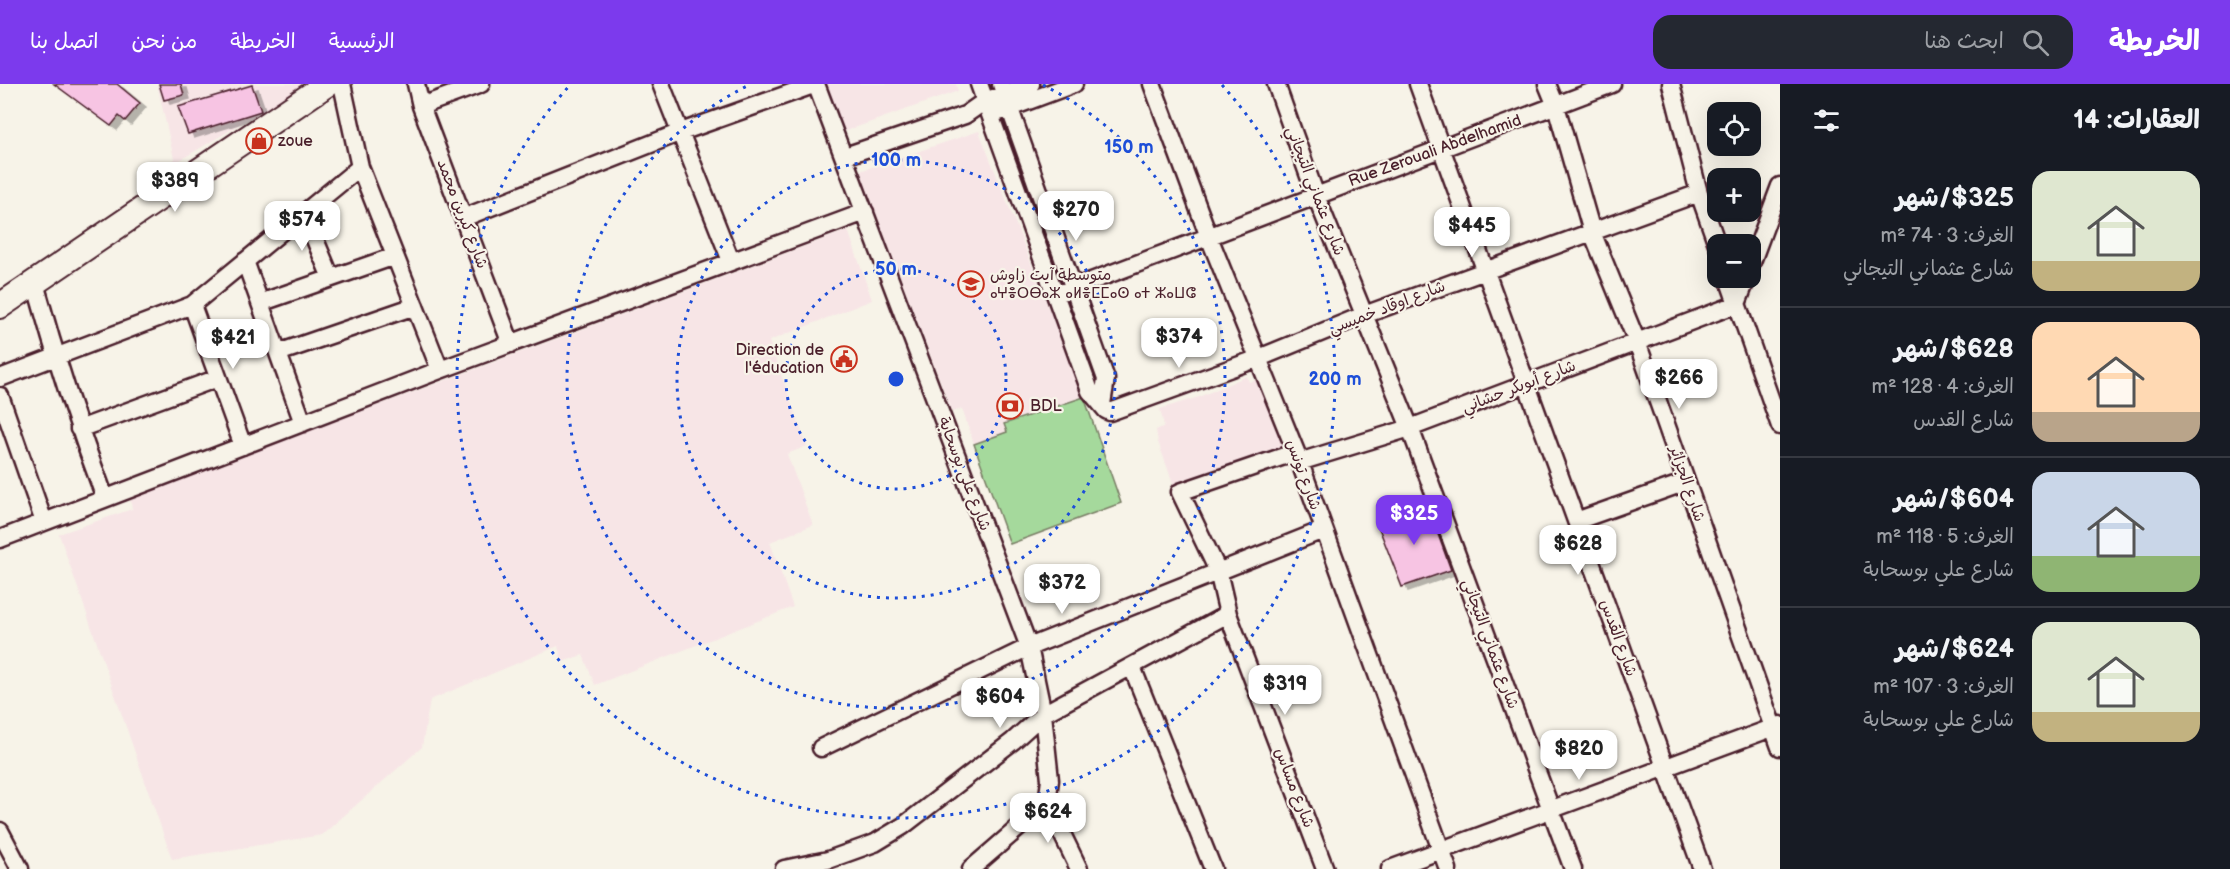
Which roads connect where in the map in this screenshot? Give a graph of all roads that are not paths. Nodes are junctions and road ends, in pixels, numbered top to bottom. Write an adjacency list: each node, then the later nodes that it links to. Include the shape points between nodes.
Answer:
1 (327, 84): 38 (main road)
2 (342, 84): 22 (street)
3 (482, 84): 15 (street)
4 (661, 84): 19 (street)
5 (816, 84): 19 (street); 21 (street, شارع علي بوسحابة)
6 (979, 84): 18 (street)
7 (1031, 84): 16 (street)
8 (1074, 84): 16 (street)
9 (1152, 84): 31 (street, شارع تونس)
10 (1276, 84): 25 (street, شارع عثماني التيجاني)
11 (1418, 84): 20 (street)
12 (1548, 84): 17 (street, شارع الجزائر)
13 (1612, 84): 17 (street, Rue Zerouali Abdelhamid)
14 (1671, 84): 24 (street)
15 (421, 92): 28 (street, شارع كبرين محمد)
16 (1005, 95): 18 (street); 39 (street)
17 (1556, 106): 20 (street, Rue Zerouali Abdelhamid); 29 (street, شارع الجزائر)
18 (987, 108): 21 (street); 42 (street)
19 (681, 132): 28 (street); 35 (street)
20 (1442, 147): 25 (street, Rue Zerouali Abdelhamid); 36 (street, شارع القدس)
21 (845, 156): 26 (street, شارع علي بوسحابة)
22 (360, 167): 27 (street); 33 (street)
23 (1780, 186): 32 (street)
24 (1699, 193): 29 (street, شارع اوقاد خميسي); 30 (street)
25 (1316, 196): 31 (street, Rue Zerouali Abdelhamid); 48 (street, شارع عثماني التيجاني)
26 (866, 212): 35 (street); 74 (street, شارع علي بوسحابة)
27 (304, 213): 34 (street); 37 (street)
28 (463, 218): 50 (street, شارع كبرين محمد)
29 (1592, 232): 36 (street, شارع اوقاد خميسي); 49 (street, شارع الجزائر)
30 (1713, 234)
31 (1209, 237): 39 (street, Rue Zerouali Abdelhamid); 53 (street, شارع تونس)
32 (1761, 237)
33 (395, 256): 37 (street); 47 (street)
34 (245, 261): 44 (street); 46 (street)
35 (731, 261): 50 (street)
36 (1487, 271): 48 (street, شارع اوقاد خميسي); 57 (street, شارع القدس)
37 (331, 278): 44 (street)
38 (35, 283): 43 (main road); 52 (street)
39 (1074, 288): 42 (street, Rue Zerouali Abdelhamid); 59 (street, via 1106,379)
40 (1731, 288): 45 (street)
41 (1743, 288): 45 (street)
42 (1057, 294): 59 (street, via 1090,391)
43 (3, 300)
44 (260, 303): 51 (street)
45 (1737, 304): 49 (street, شارع أبوبكر حشاني); 61 (street)
46 (192, 305): 52 (street); 56 (street)
47 (415, 306): 51 (street); 54 (street)
48 (1364, 315): 53 (street, شارع اوقاد خميسي); 62 (street, شارع عثماني التيجاني)
49 (1636, 342): 57 (street, شارع أبوبكر حشاني); 66 (street, شارع الجزائر)
50 (512, 344): 54 (street)
51 (278, 353): 60 (street)
52 (56, 358): 55 (street); 63 (street)
53 (1259, 358): 59 (street, شارع اوقاد خميسي); 65 (street, شارع تونس)
54 (440, 370): 60 (street)
55 (0, 378)
56 (218, 378): 63 (street); 64 (street)
57 (1526, 384): 62 (street, شارع أبوبكر حشاني); 68 (street, شارع القدس)
58 (0, 396): 69 (street)
59 (1106, 408)
60 (303, 423): 64 (street)
61 (1780, 426)
62 (1410, 428): 65 (street, شارع أبوبكر حشاني); 82 (street, شارع عثماني التيجاني)
63 (79, 429): 67 (street)
64 (243, 446): 67 (street)
65 (1298, 457): 70 (street, شارع تونس); 72 (street, شارع أبوبكر حشاني, via 1180,492)
66 (1686, 483): 68 (street); 77 (street, شارع الجزائر)
67 (105, 498): 69 (street)
68 (1576, 521): 80 (street, شارع القدس)
69 (44, 522): 71 (street)
70 (1323, 530): 72 (street); 84 (street, شارع تونس)
71 (0, 539)
72 (1218, 571): 73 (street, شارع مساس); 74 (street)
73 (1228, 614): 75 (street); 90 (street, شارع مساس)
74 (1029, 646): 76 (street, شارع علي بوسحابة); 79 (street)
75 (1132, 667): 76 (street); 89 (street)
76 (1043, 714): 81 (street, شارع علي بوسحابة, via 1050,780); 87 (street, via 903,826 875,843 844,855)
77 (1777, 726): 78 (street, شارع الجزائر); 80 (street)
78 (1780, 747)
79 (821, 748)
80 (1665, 766): 82 (street); 94 (street, شارع القدس)
81 (1047, 803): 85 (street); 88 (street)
82 (1551, 810): 84 (street); 93 (street, شارع عثماني التيجاني)
83 (2, 838): 86 (street)
84 (1440, 850): 91 (street); 92 (street, شارع تونس)
85 (973, 868)
86 (20, 869)
87 (783, 869)
88 (1079, 869)
89 (1213, 869)
90 (1325, 869)
91 (1390, 869)
92 (1448, 869)
93 (1573, 869)
94 (1702, 869)

